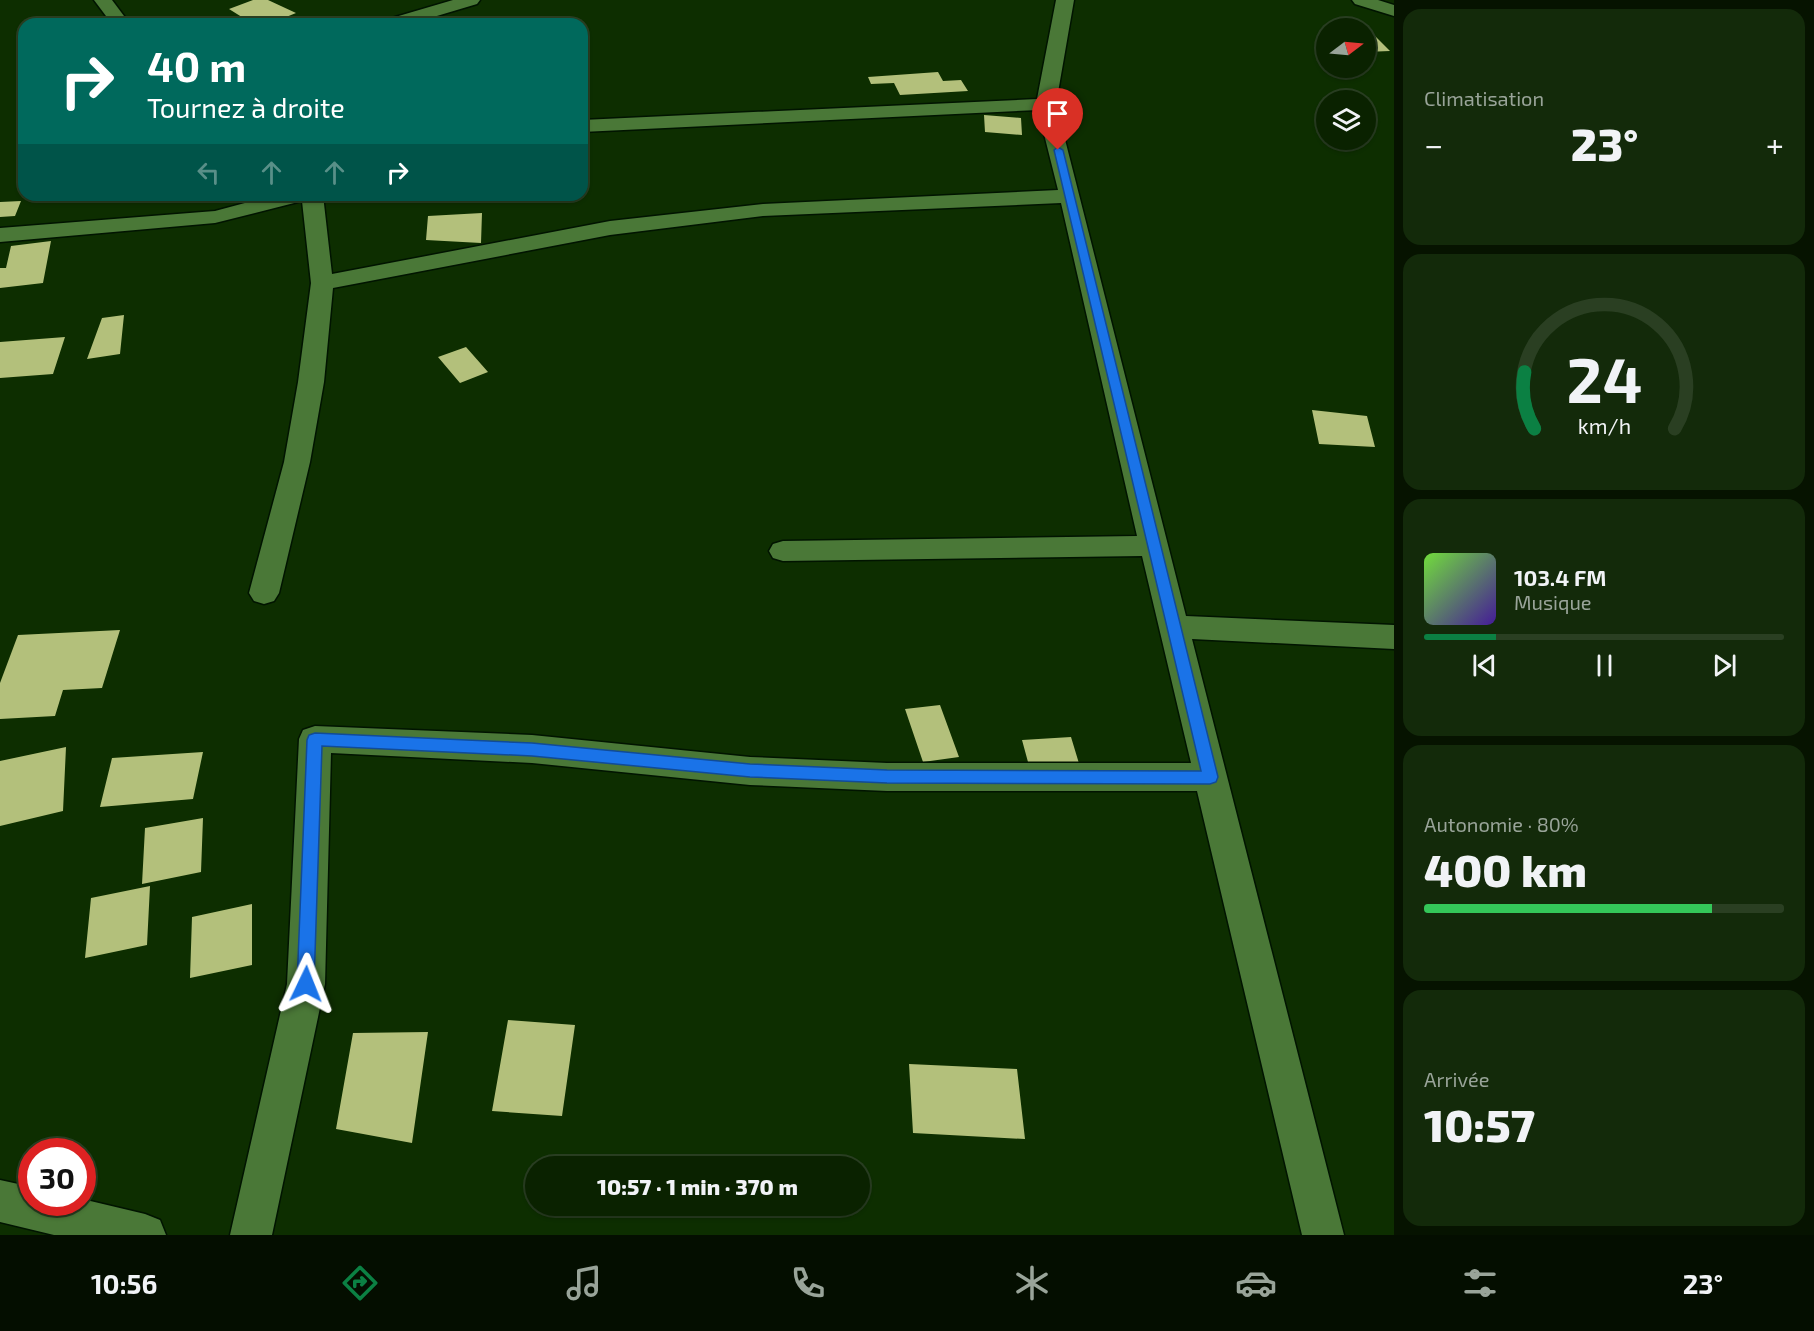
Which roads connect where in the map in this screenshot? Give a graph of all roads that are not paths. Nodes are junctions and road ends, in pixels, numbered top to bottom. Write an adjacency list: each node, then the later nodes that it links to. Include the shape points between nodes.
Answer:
1 (104, 0): 6 (street)
2 (471, 0): 7 (street)
3 (1065, 0): 8 (street)
4 (1361, 0): 5 (street)
5 (1394, 11)
6 (117, 18)
7 (411, 18)
8 (1046, 105): 9 (street); 10 (street)
9 (588, 126)
10 (1070, 196): 16 (street, via 763,210 610,228); 17 (street)
11 (209, 201): 14 (street)
12 (277, 201): 14 (street)
13 (313, 201): 16 (street)
14 (215, 217): 15 (street)
15 (0, 235)
16 (322, 283): 19 (street, via 297,462)
17 (1154, 546): 18 (street); 20 (street)
18 (783, 551)
19 (264, 592)
20 (1174, 627): 21 (street); 22 (street)
21 (1394, 637)
22 (1210, 777): 25 (street, via 876,776 750,771 532,749 315,740 306,984); 26 (street)
23 (0, 1201): 24 (street)
24 (145, 1235)
25 (251, 1235)
26 (1323, 1235)

